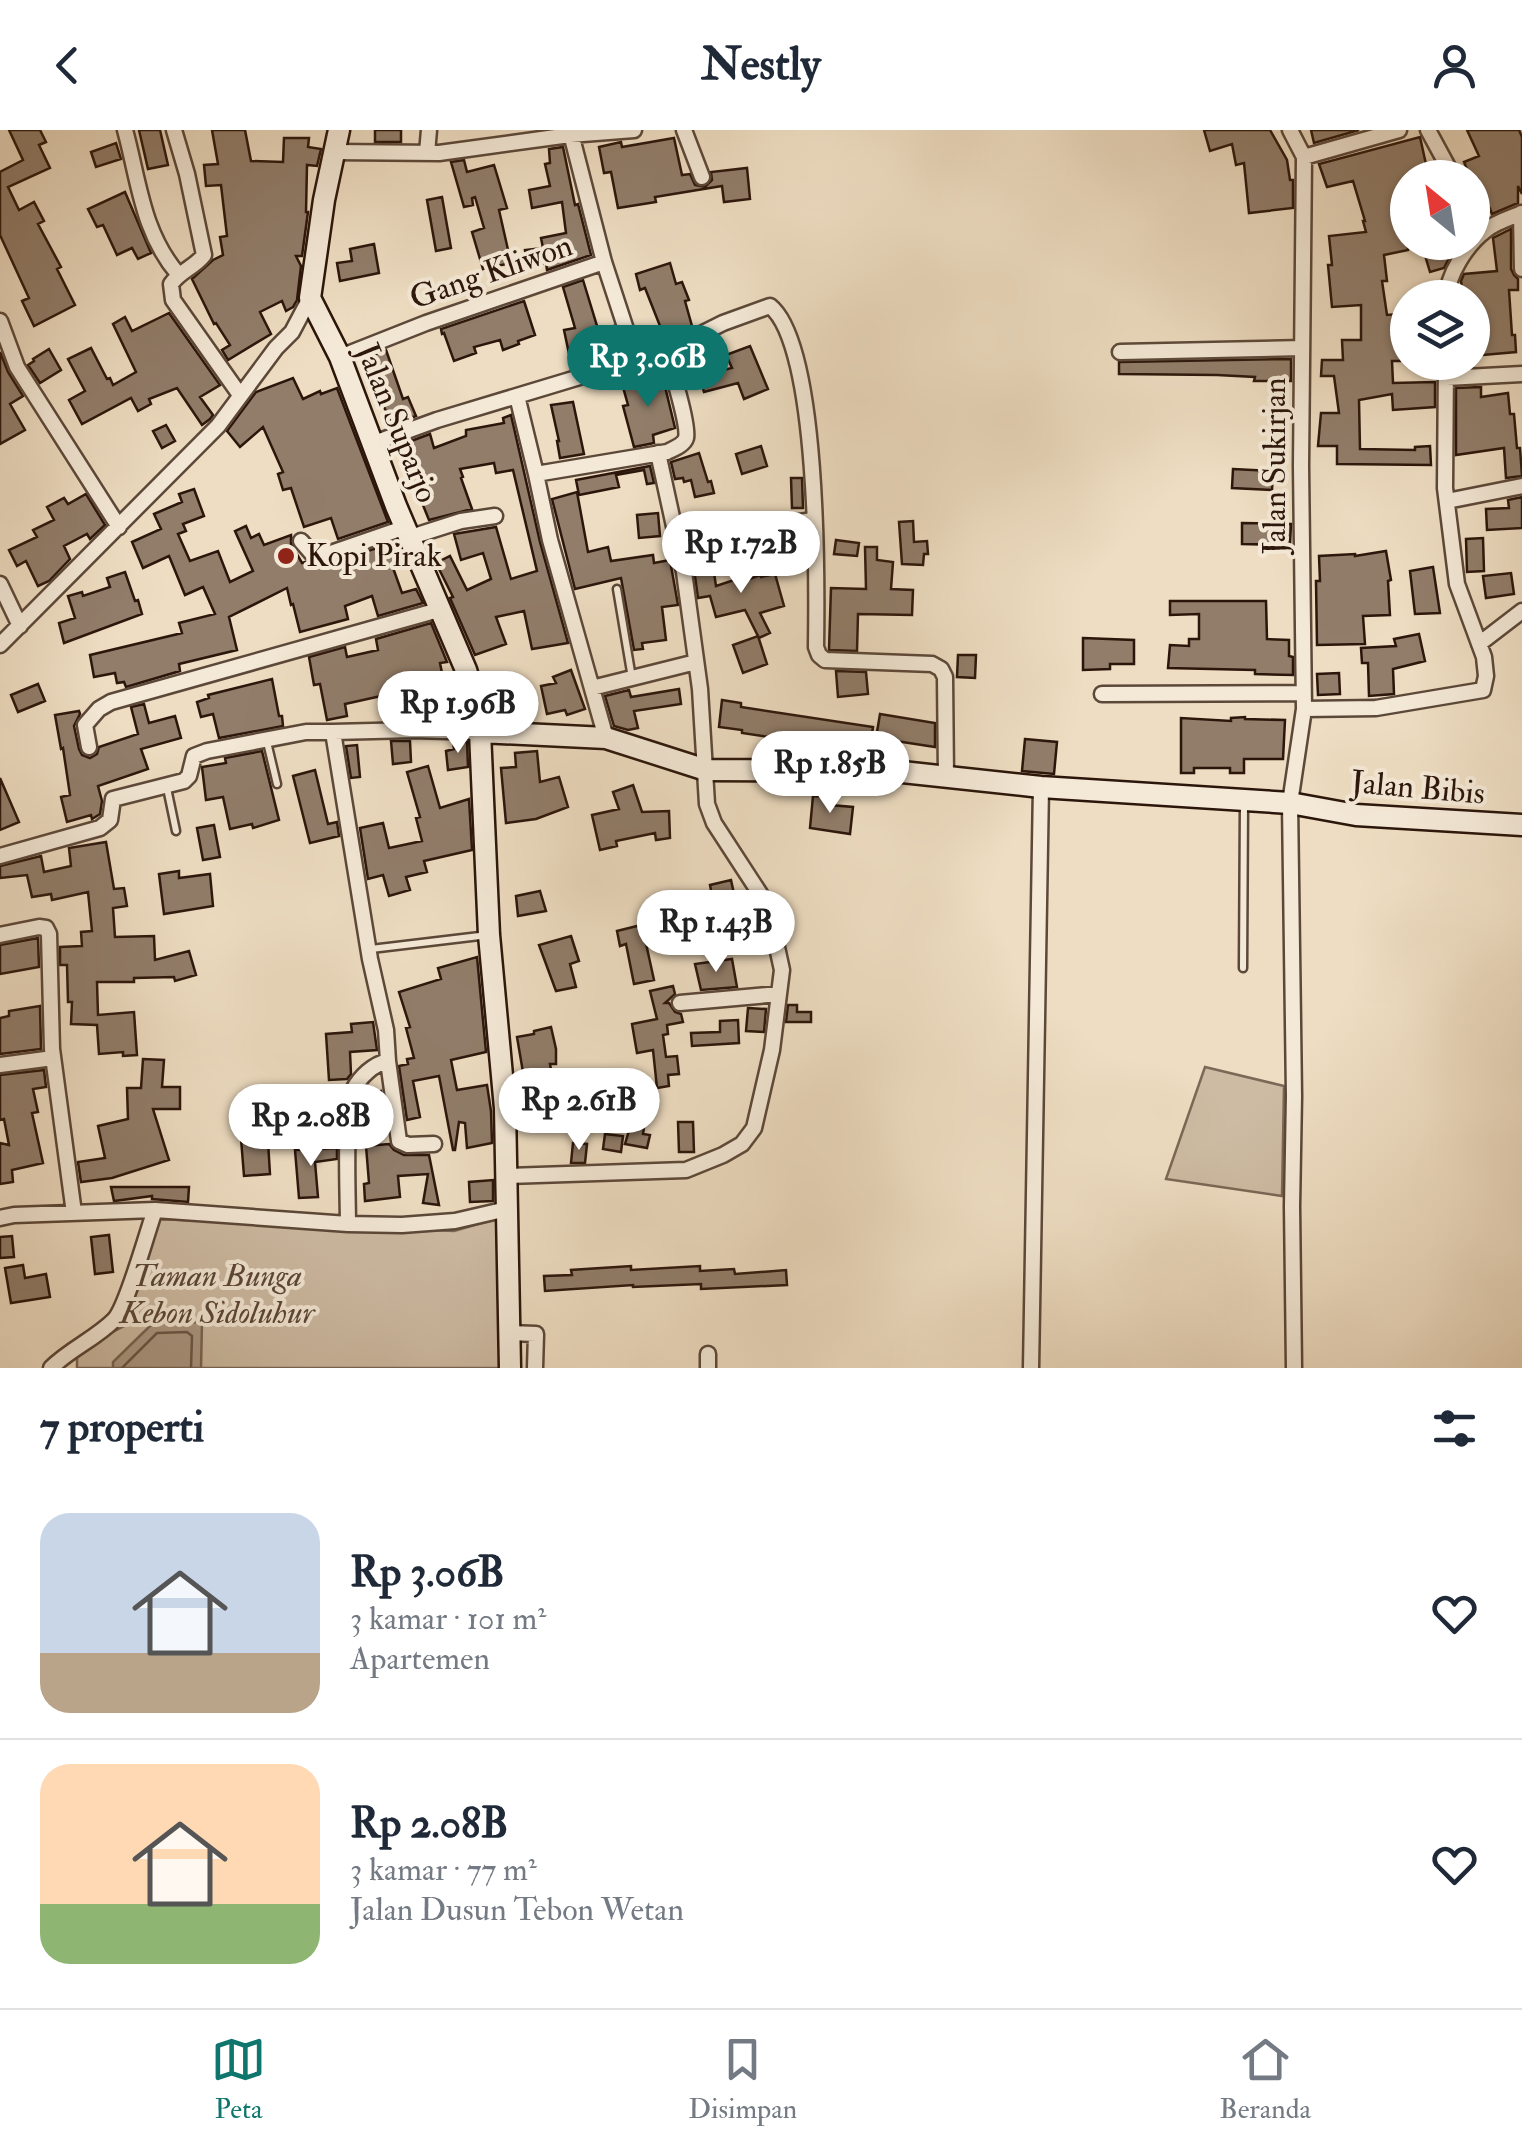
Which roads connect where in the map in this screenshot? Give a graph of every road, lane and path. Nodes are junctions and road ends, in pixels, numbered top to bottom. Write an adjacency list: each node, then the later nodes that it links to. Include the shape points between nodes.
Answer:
1 (125, 130): 20 (street, via 143,211)
2 (174, 130): 20 (street, via 204,246 198,263)
3 (339, 130): 11 (main road)
4 (428, 130): 12 (street)
5 (634, 130): 10 (street)
6 (684, 130): 15 (street)
7 (1290, 130): 13 (street, Jalan Sukirjan)
8 (1399, 130): 13 (street)
9 (1428, 130): 14 (street)
10 (570, 132): 12 (street); 18 (street)
11 (334, 152): 12 (street); 21 (main road)
12 (427, 153)
13 (1304, 157): 23 (street, Jalan Sukirjan)
14 (1444, 160)
15 (702, 177)
16 (1522, 213): 17 (street); 19 (street)
17 (1490, 228)
18 (604, 262): 26 (street, Gang Kliwon); 27 (street)
19 (1522, 269)
20 (178, 274): 31 (street, via 170,284 173,300)
21 (310, 298): 26 (main road, Jalan Suparjo); 31 (street, via 292,332)
22 (0, 321): 40 (street, via 18,367)
23 (1302, 348): 25 (street); 55 (street, Jalan Sukirjan)
24 (665, 352): 27 (street); 34 (street, via 686,438); 39 (street, via 764,306 774,308 802,385)
25 (1120, 352)
26 (340, 358): 33 (main road, Jalan Suparjo)
27 (636, 360): 32 (street)
28 (1490, 372): 29 (street)
29 (1522, 374)
30 (1446, 380): 37 (street)
31 (240, 395): 40 (street)
32 (517, 396): 33 (street); 35 (street)
33 (374, 443): 41 (main road, Jalan Suparjo)
34 (658, 453): 35 (street); 43 (street)
35 (536, 474): 53 (street)
36 (1522, 486): 37 (street)
37 (1447, 501): 49 (street, via 1457,584)
38 (495, 516): 41 (street)
39 (814, 516): 43 (lane); 62 (street, via 819,655 942,669)
40 (119, 527): 48 (street)
41 (408, 532): 42 (street, via 319,557); 46 (main road, Jalan Suparjo)
42 (301, 541)
43 (679, 552): 51 (street)
44 (0, 584): 48 (street)
45 (617, 589): 52 (lane)
46 (442, 609): 57 (main road, Jalan Suparjo); 60 (street, via 112,702 85,725)
47 (1522, 611): 49 (street)
48 (20, 626): 50 (street)
49 (1478, 644): 55 (street, via 1483,690 1376,708)
50 (0, 646)
51 (696, 662): 52 (street); 61 (street)
52 (632, 679): 53 (street)
53 (592, 688): 58 (street)
54 (1102, 694): 55 (street)
55 (1304, 701): 67 (street, Jalan Sukirjan)
56 (333, 732): 57 (street); 59 (street); 73 (street)
57 (480, 732): 58 (main road, Jalan Bibis); 72 (main road, Jalan Suparjo)
58 (606, 738): 61 (main road, Jalan Bibis)
59 (267, 741): 63 (lane); 64 (street, via 194,756 189,776)
60 (89, 747)
61 (706, 770): 62 (main road, Jalan Bibis); 75 (street, via 714,824 768,906 782,970)
62 (946, 777): 65 (main road, Jalan Bibis)
63 (277, 784)
64 (167, 786): 69 (lane); 70 (street, via 113,799 110,820 100,828)
65 (1041, 787): 66 (main road, Jalan Bibis); 91 (street)
66 (1244, 800): 67 (main road, Jalan Bibis); 74 (lane)
67 (1300, 805): 68 (main road, Jalan Bibis); 92 (street, Jalan Sukirjan)
68 (1522, 825)
69 (176, 831)
70 (0, 856)
71 (0, 934): 77 (street, via 38,927 49,934)
72 (489, 935): 73 (lane); 81 (main road, Jalan Suparjo)
73 (369, 950): 78 (street)
74 (1243, 968)
75 (779, 994): 76 (street); 81 (street, via 754,1128 742,1144 686,1170)
76 (680, 1004)
77 (53, 1058): 79 (street); 84 (street)
78 (388, 1061): 80 (street, via 398,1141); 86 (street, via 364,1075 351,1093)
79 (0, 1065)
80 (434, 1144)
81 (508, 1176): 82 (main road, Jalan Suparjo)
82 (507, 1209): 86 (street, via 455,1221); 87 (main road, Jalan Suparjo)
83 (154, 1210): 84 (street); 86 (street); 88 (street, via 119,1314)
84 (74, 1213): 85 (street)
85 (0, 1218)
86 (348, 1224)
87 (509, 1333): 89 (main road, Jalan Suparjo); 90 (street, via 536,1334)
88 (51, 1368)
89 (510, 1368)
90 (535, 1368)
91 (1032, 1368)
92 (1294, 1368)

